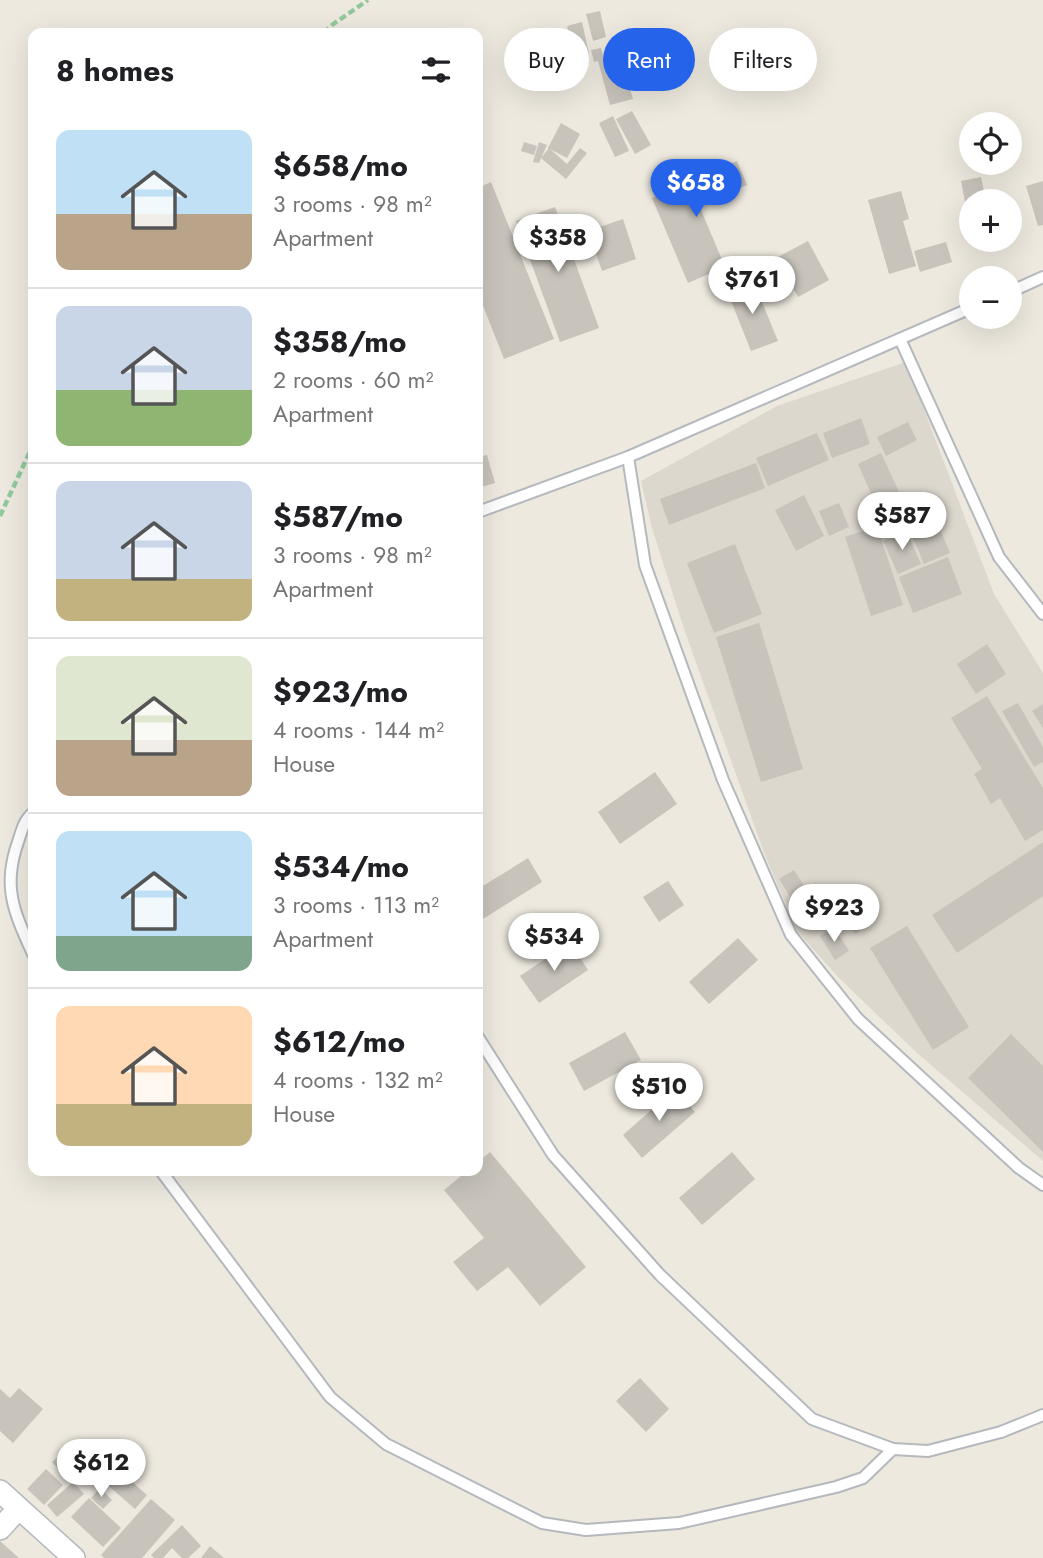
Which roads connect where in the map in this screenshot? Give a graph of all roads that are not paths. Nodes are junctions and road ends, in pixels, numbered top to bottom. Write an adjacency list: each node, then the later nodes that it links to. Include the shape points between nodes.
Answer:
1 (1043, 278): 2 (lane)
2 (1022, 287)
3 (959, 313): 4 (lane)
4 (900, 339): 5 (lane); 7 (lane, via 999,556)
5 (628, 457): 6 (lane); 12 (lane, via 645,565 723,780 791,935 858,1019)
6 (483, 510)
7 (1043, 614)
8 (28, 817): 9 (lane, via 9,866 14,913)
9 (28, 943)
10 (483, 1045): 14 (lane, via 553,1155 660,1275 812,1419)
11 (165, 1176): 14 (lane, via 330,1397 386,1444 542,1523 586,1530 679,1523 863,1478)
12 (1043, 1185)
13 (1043, 1415): 14 (lane, via 1001,1432 928,1451)
14 (893, 1449)
15 (0, 1491): 16 (street)
16 (19, 1509): 17 (street); 18 (street)
17 (0, 1529)
18 (74, 1558)

